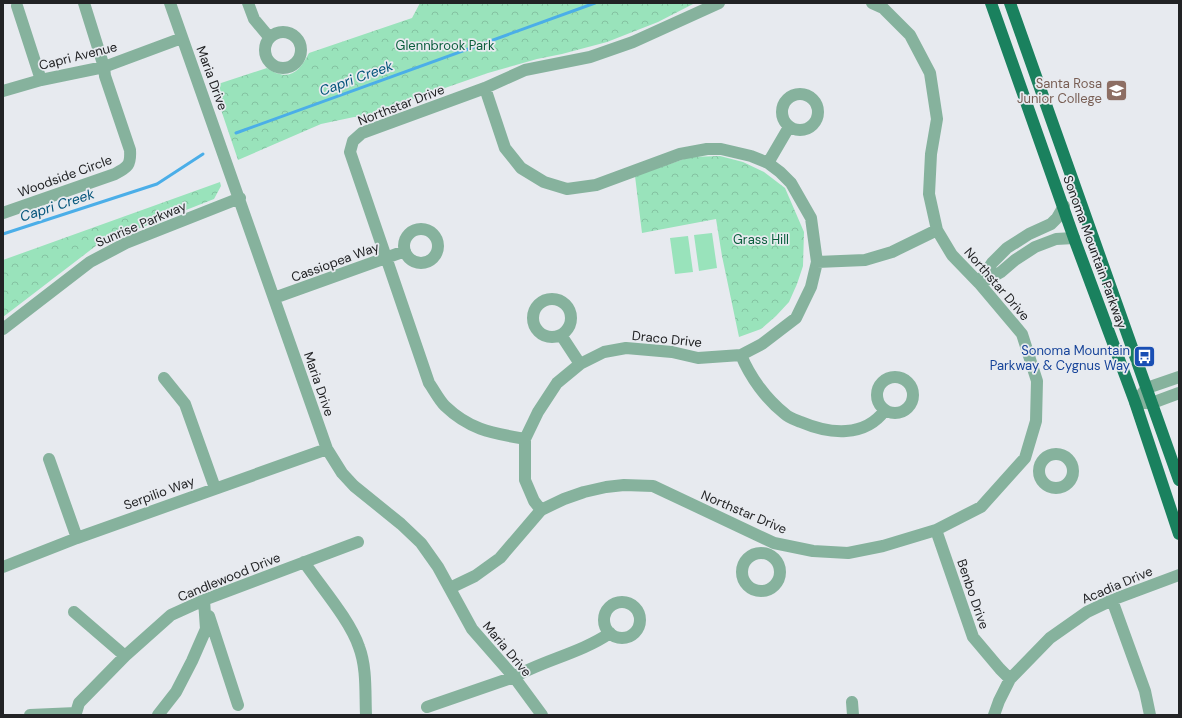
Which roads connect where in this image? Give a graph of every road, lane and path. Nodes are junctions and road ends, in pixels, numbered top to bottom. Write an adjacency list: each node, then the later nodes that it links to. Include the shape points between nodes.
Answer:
1 (84, 3): 11 (street)
2 (170, 3): 9 (street, Maria Drive)
3 (248, 3): 10 (street, via 254,19)
4 (718, 3): 13 (street, Northstar Drive, via 633,42 590,57 525,70)
5 (872, 3): 22 (street, Northstar Drive, via 883,8 910,35 930,73 937,119 931,154 929,194)
6 (991, 3): 15 (main road, Sonoma Mountain Parkway)
7 (1010, 3): 21 (main road, Sonoma Mountain Parkway)
8 (17, 6): 12 (street)
9 (182, 38): 11 (street, Capri Avenue); 18 (street, Maria Drive)
10 (269, 38)
11 (104, 67): 12 (street, Capri Avenue); 20 (street, Woodside Circle, via 130,150 130,161 126,168)
12 (41, 80): 14 (street, Capri Avenue)
13 (485, 88): 17 (street, Draco Drive, via 504,148 520,168 544,182 567,189 596,185 680,154 707,149 721,149 746,155); 25 (street, Northstar Drive, via 362,133 353,141 350,152)
14 (3, 91)
15 (1032, 119): 19 (main road, Sonoma Mountain Parkway); 21 (main road, via 1073,208)
16 (789, 127): 17 (street)
17 (768, 164): 26 (street, Draco Drive, via 791,183 811,218)
18 (240, 198): 28 (street, Maria Drive); 29 (street, Sunrise Parkway, via 126,243 90,262)
19 (1064, 206): 23 (main road, Sonoma Mountain Parkway); 27 (street, via 1051,224 1028,234 1007,248 992,263)
20 (3, 213)
21 (1088, 222): 23 (main road); 35 (main road, Sonoma Mountain Parkway)
22 (937, 230): 26 (street, via 892,252 865,260); 27 (street, Northstar Drive, via 952,255)
23 (1074, 238): 27 (street, via 1056,239 1035,247); 37 (main road, Sonoma Mountain Parkway)
24 (405, 251): 25 (street, Cassiopea Way)
25 (387, 258): 28 (street, Cassiopea Way); 40 (street, Northstar Drive, via 429,382 444,405 468,424 488,432)
26 (817, 262): 31 (street, Draco Drive, via 811,287 796,318 762,344)
27 (980, 283): 42 (street, Northstar Drive, via 1022,334 1038,381 1036,421)
28 (274, 298): 41 (street, Maria Drive)
29 (3, 329)
30 (561, 335): 32 (street)
31 (742, 355): 32 (street, Draco Drive, via 698,358 672,352 626,348 604,352); 39 (street, via 764,394 786,415 813,427 842,432 864,428 879,419)
32 (580, 364): 40 (street, Draco Drive, via 557,383 538,412)
33 (1179, 377): 35 (street)
34 (164, 378): 46 (street, via 185,404)
35 (1147, 388): 37 (street); 38 (main road, Sonoma Mountain Parkway)
36 (1179, 393): 38 (street)
37 (1135, 402): 38 (street); 49 (main road, Sonoma Mountain Parkway)
38 (1152, 403): 45 (main road, Sonoma Mountain Parkway)
39 (885, 410)
40 (525, 439): 47 (street, Draco Drive, via 525,480)
41 (327, 449): 46 (street, Serpilio Way); 57 (street, Maria Drive, via 342,473 354,486 422,543)
42 (1025, 458): 44 (street); 48 (street, Northstar Drive, via 981,507)
43 (49, 459): 50 (street)
44 (1040, 464)
45 (1179, 480)
46 (215, 488): 50 (street, Serpilio Way)
47 (541, 510): 52 (street, Northstar Drive, via 564,499 606,487 653,486); 57 (street, Northstar Drive, via 500,558 475,576)
48 (936, 530): 52 (street, Northstar Drive, via 883,546 848,553 813,551); 64 (street, Benbo Drive, via 973,637)
49 (1179, 534)
50 (78, 538): 55 (street, Serpilio Way)
51 (358, 542): 54 (street, Candlewood Drive)
52 (774, 542): 53 (street)
53 (769, 555)
54 (304, 562): 58 (street, Candlewood Drive); 71 (street, via 349,626 360,648)
55 (3, 567)
56 (1179, 575): 59 (street, Acadia Drive)
57 (450, 588): 63 (street, Maria Drive, via 472,629)
58 (204, 600): 62 (street, Candlewood Drive, via 171,615); 66 (street); 70 (street, via 206,629 176,692)
59 (1112, 600): 64 (street, Acadia Drive, via 1087,612 1050,638); 75 (street, via 1145,690)
60 (74, 612): 62 (street)
61 (610, 633): 63 (street, via 597,642)
62 (125, 656): 68 (street, Candlewood Drive, via 79,703)
63 (514, 677): 67 (street); 72 (street, Maria Drive)
64 (1010, 679): 74 (street, Acadia Drive)
65 (852, 702): 73 (street)
66 (238, 706)
67 (427, 707)
68 (80, 714): 69 (street, Candlewood Drive)
69 (30, 715)
70 (158, 715)
71 (366, 715)
72 (542, 715)
73 (853, 715)
74 (994, 715)
75 (1150, 715)

